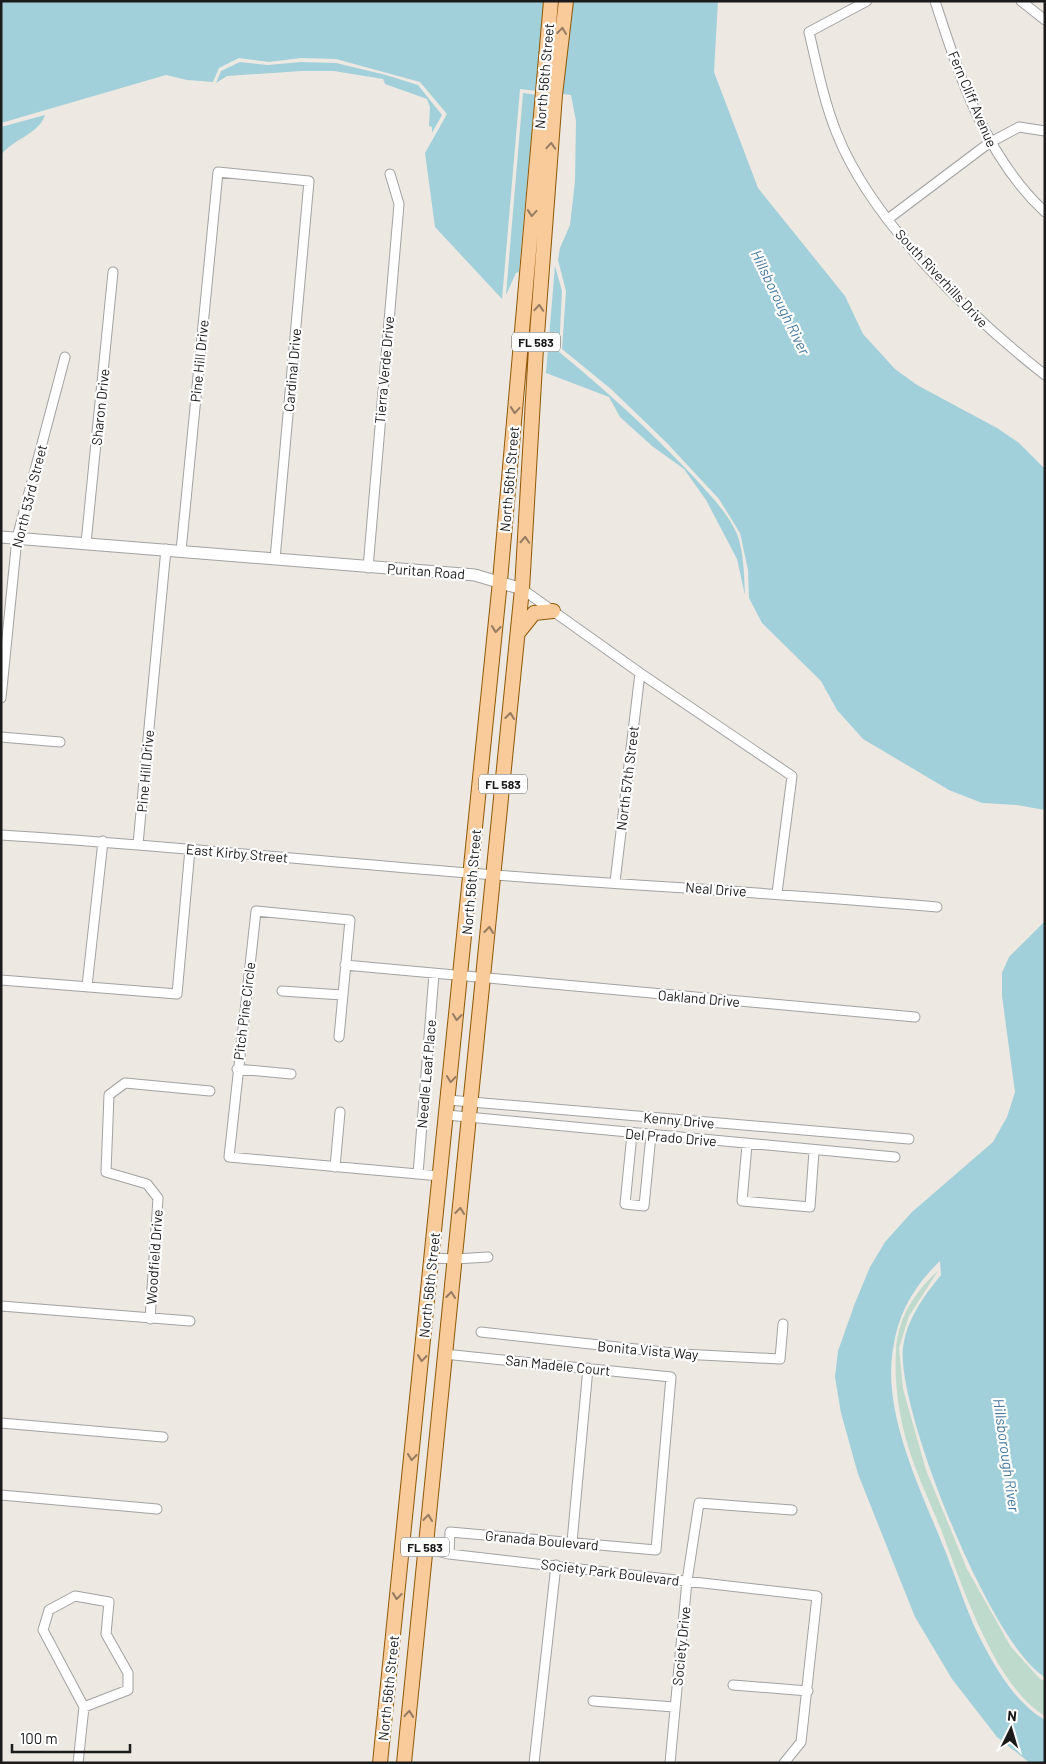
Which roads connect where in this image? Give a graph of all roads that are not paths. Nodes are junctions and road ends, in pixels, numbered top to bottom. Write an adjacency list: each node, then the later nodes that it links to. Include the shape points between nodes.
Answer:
1 (551, 1): 7 (main road, North 56th Street / FL 583)
2 (566, 1): 7 (main road, North 56th Street / FL 583, one-way to 2)
3 (867, 1): 13 (street, South Riverhills Drive, via 809,32 836,134 858,176)
4 (935, 1): 9 (street, Fern Cliff Avenue, via 958,72)
5 (1021, 1): 6 (street)
6 (1045, 20)
7 (549, 95): 17 (main road, North 56th Street / FL 583, one-way to 17); 18 (main road, North 56th Street / FL 583, one-way to 7)
8 (1045, 132): 9 (street, via 1019,127)
9 (989, 143): 12 (street, Fern Cliff Avenue, via 1024,193); 13 (street)
10 (390, 174): 25 (street, Tierra Verde Drive, via 399,204)
11 (309, 181): 23 (street, Pine Hill Drive, via 218,172); 24 (street, Cardinal Drive)
12 (1045, 212)
13 (888, 219): 16 (street, South Riverhills Drive, via 946,285)
14 (113, 272): 21 (street, Sharon Drive)
15 (66, 357): 20 (street, North 53rd Street)
16 (1045, 376)
17 (517, 383): 18 (main road); 26 (main road, North 56th Street / FL 583, one-way to 26)
18 (534, 385): 27 (main road, North 56th Street / FL 583, one-way to 18)
19 (1, 537): 20 (street, Puritan Road)
20 (17, 538): 21 (street, Puritan Road); 31 (street, North 53rd Street)
21 (86, 542): 22 (street, Puritan Road)
22 (166, 549): 23 (street, Puritan Road); 38 (street, Pine Hill Drive)
23 (181, 551): 24 (street, Puritan Road)
24 (275, 559): 25 (street, Puritan Road)
25 (368, 568): 26 (street, Puritan Road, via 475,575)
26 (500, 581): 27 (street, Puritan Road); 34 (main road, North 56th Street / FL 583, one-way to 34)
27 (522, 589): 28 (street, Puritan Road); 29 (main road, North 56th Street / FL 583)
28 (553, 611): 29 (main road, via 534,614); 30 (street, Puritan Road)
29 (518, 633): 35 (main road, North 56th Street / FL 583, one-way to 29)
30 (640, 673): 42 (street, North 57th Street); 43 (street, Puritan Road, via 792,776)
31 (1, 698)
32 (1, 737): 33 (street)
33 (60, 742)
34 (483, 748): 35 (main road); 40 (main road, North 56th Street / FL 583)
35 (507, 750): 41 (main road, North 56th Street / FL 583)
36 (1, 834): 37 (street, East Kirby Street)
37 (103, 841): 38 (street, East Kirby Street); 50 (street)
38 (138, 844): 39 (street, East Kirby Street)
39 (190, 849): 40 (street, East Kirby Street); 50 (street, via 177,994)
40 (472, 873): 41 (street, East Kirby Street); 47 (main road, North 56th Street / FL 583)
41 (495, 875): 42 (street, Neal Drive); 48 (main road, North 56th Street / FL 583, one-way to 41)
42 (615, 882): 43 (street, Neal Drive)
43 (777, 893): 44 (street, Neal Drive)
44 (937, 907)
45 (345, 966): 46 (street); 52 (street); 55 (street, Pitch Pine Circle, via 350,920 256,911 242,1050)
46 (434, 974): 47 (street); 70 (street, Needle Leaf Place)
47 (462, 976): 48 (street, Oakland Drive); 58 (main road, North 56th Street / FL 583, one-way to 58)
48 (484, 978): 53 (street, Oakland Drive); 59 (main road, North 56th Street / FL 583)
49 (1, 980): 50 (street)
50 (87, 986)
51 (282, 991): 52 (street)
52 (342, 995): 54 (street)
53 (915, 1017)
54 (339, 1037)
55 (237, 1069): 56 (street); 69 (street, Pitch Pine Circle, via 229,1157)
56 (292, 1074)
57 (210, 1090): 76 (street, Woodfield Drive, via 125,1083 109,1095 106,1172 148,1184 158,1198)
58 (448, 1100): 59 (street, Kenny Drive); 61 (main road, North 56th Street / FL 583)
59 (470, 1102): 62 (main road, North 56th Street / FL 583); 65 (street, Kenny Drive)
60 (340, 1112): 69 (street)
61 (447, 1115): 62 (street, Del Prado Drive); 71 (main road, North 56th Street / FL 583)
62 (469, 1118): 63 (street, Del Prado Drive); 74 (main road, North 56th Street / FL 583, one-way to 62)
63 (632, 1134): 64 (street, Del Prado Drive); 64 (street, via 625,1204 644,1206)
64 (651, 1135): 66 (street, Del Prado Drive)
65 (909, 1139)
66 (747, 1145): 67 (street, Del Prado Drive); 67 (street, via 742,1201 810,1207)
67 (814, 1151): 68 (street, Del Prado Drive)
68 (895, 1157)
69 (335, 1168): 70 (street, Pitch Pine Circle)
70 (418, 1174): 71 (street, Pitch Pine Circle)
71 (440, 1176): 73 (main road, North 56th Street / FL 583)
72 (488, 1256): 74 (street)
73 (432, 1258): 74 (street); 88 (main road, North 56th Street / FL 583, one-way to 88)
74 (455, 1259): 80 (main road, North 56th Street / FL 583, one-way to 74)
75 (1, 1306): 76 (street)
76 (150, 1319): 77 (street)
77 (190, 1321)
78 (783, 1324): 79 (street, Bonita Vista Way, via 780,1359 682,1354)
79 (481, 1332)
80 (444, 1354): 81 (street, San Madele Court); 89 (main road, North 56th Street / FL 583, one-way to 80)
81 (588, 1368): 87 (street); 90 (street, San Madele Court, via 671,1378)
82 (1, 1424): 83 (street)
83 (163, 1437)
84 (1, 1495): 85 (street)
85 (157, 1509)
86 (792, 1510): 93 (street, Society Drive, via 699,1503)
87 (572, 1542): 90 (street, Granada Boulevard); 91 (street, Granada Boulevard, via 450,1532)
88 (403, 1543): 89 (street, Society Park Boulevard); 100 (main road, North 56th Street / FL 583, one-way to 100)
89 (424, 1549): 91 (street, Society Park Boulevard); 101 (main road, North 56th Street / FL 583, one-way to 89)
90 (656, 1550)
91 (449, 1554): 92 (street, Society Park Boulevard)
92 (556, 1565): 93 (street, Society Park Boulevard); 102 (street)
93 (688, 1581): 95 (street, Society Park Boulevard, via 817,1596); 98 (street, Society Drive)
94 (733, 1684): 95 (street)
95 (808, 1691): 104 (street, via 801,1742)
96 (593, 1700): 98 (street)
97 (84, 1707): 97 (street, via 43,1630 48,1610 76,1596 108,1600 106,1634 128,1674 128,1690); 99 (street)
98 (674, 1707): 103 (street, Society Drive)
99 (78, 1763)
100 (380, 1763)
101 (404, 1763)
102 (534, 1763)
103 (670, 1763)
104 (784, 1763)

